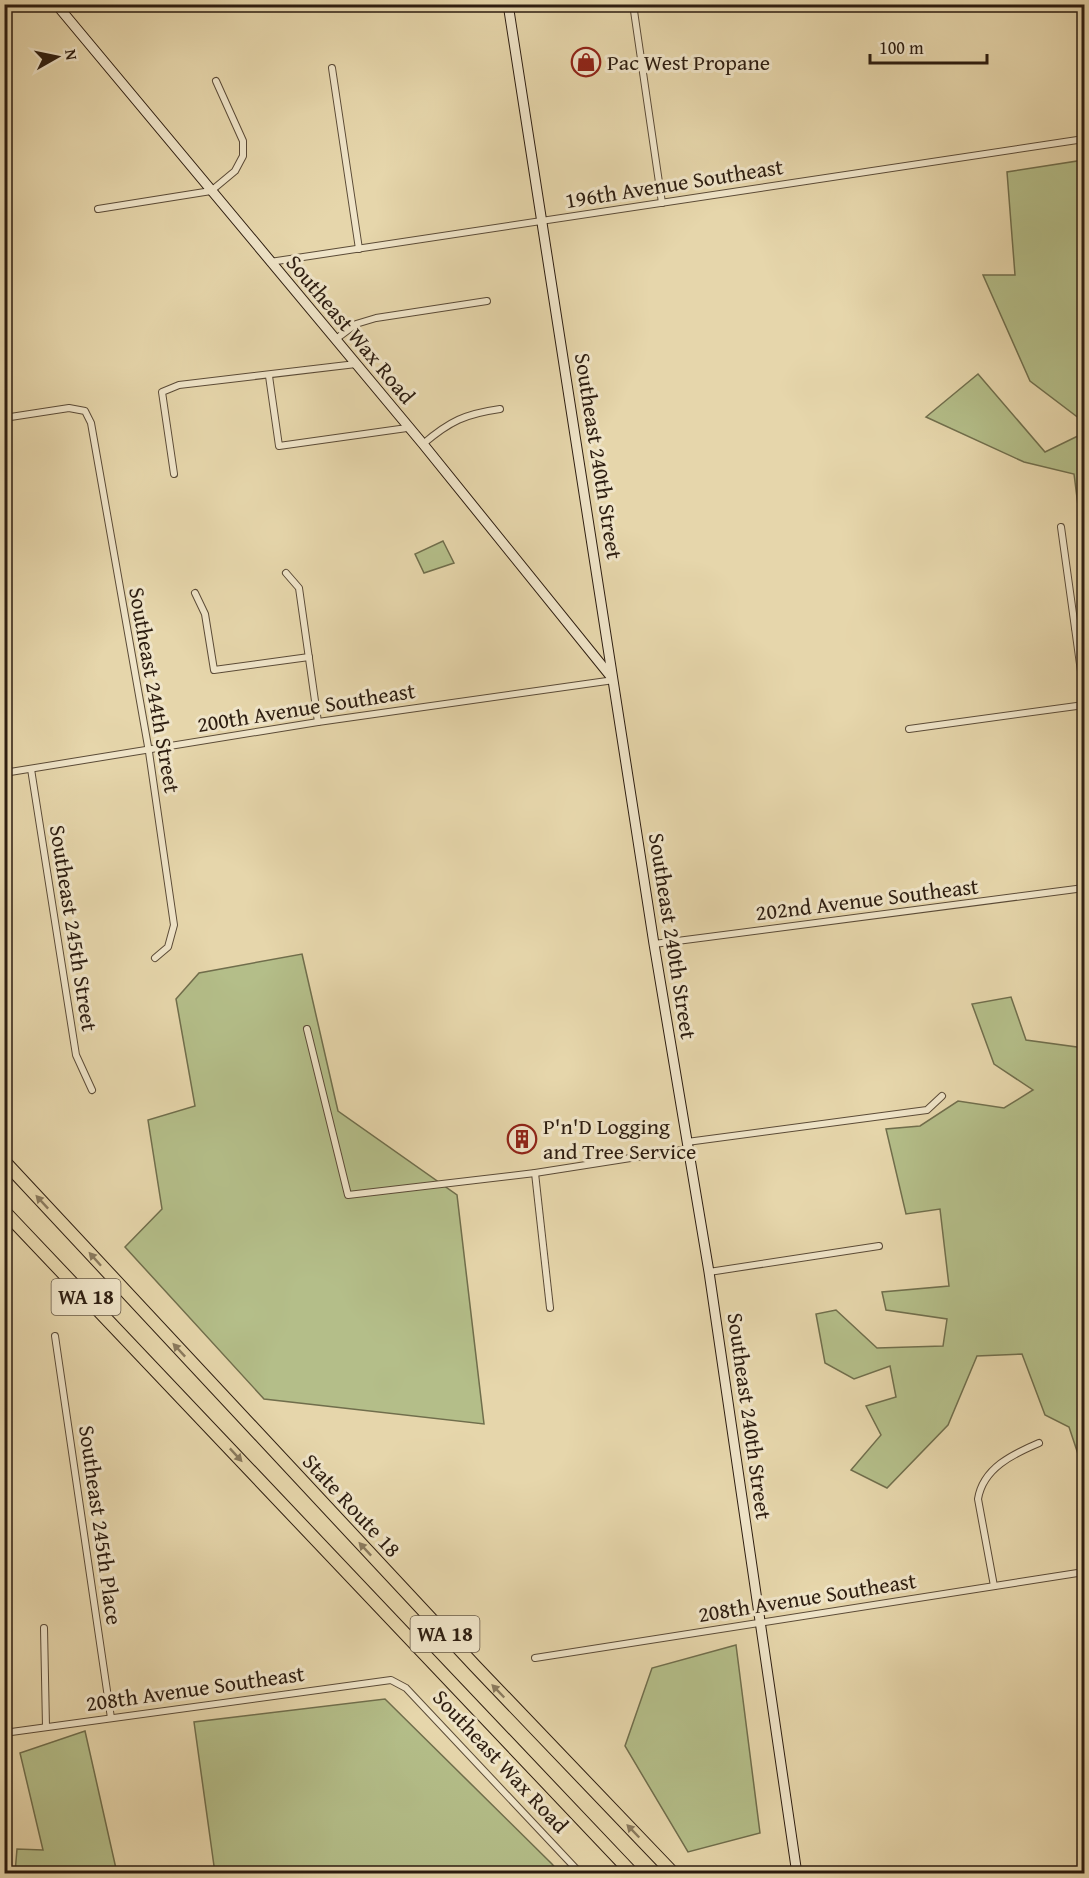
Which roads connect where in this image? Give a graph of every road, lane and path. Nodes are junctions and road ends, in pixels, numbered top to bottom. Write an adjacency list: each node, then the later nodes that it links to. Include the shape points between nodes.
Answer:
1 (56, 4): 7 (main road, Southeast Wax Road)
2 (508, 4): 10 (main road, Southeast 240th Street)
3 (633, 4): 8 (street)
4 (332, 68): 11 (street)
5 (216, 81): 7 (street, via 244,147 235,171)
6 (1084, 139): 8 (street, 196th Avenue Southeast)
7 (211, 191): 9 (street); 12 (main road, Southeast Wax Road)
8 (662, 203): 10 (street, 196th Avenue Southeast)
9 (98, 209)
10 (543, 221): 11 (street, 196th Avenue Southeast); 28 (main road, Southeast 240th Street)
11 (359, 249): 12 (street, 196th Avenue Southeast)
12 (270, 262): 14 (main road, Southeast Wax Road)
13 (487, 301): 14 (street, via 376,318 356,324)
14 (336, 339): 15 (main road, Southeast Wax Road)
15 (356, 364): 16 (street); 19 (main road, Southeast Wax Road)
16 (269, 376): 19 (street, via 279,446); 21 (street, via 179,385 162,392)
17 (500, 409): 20 (street, via 455,420)
18 (4, 418): 33 (street, Southeast 244th Street, via 69,408 85,411 91,423)
19 (407, 428): 20 (main road, Southeast Wax Road)
20 (423, 444): 28 (main road, Southeast Wax Road)
21 (174, 474)
22 (1061, 527): 26 (street)
23 (285, 573): 27 (street, via 299,588)
24 (195, 593): 27 (street, via 205,614 214,670)
25 (1084, 627): 26 (street)
26 (1075, 628): 29 (street)
27 (309, 657): 31 (street)
28 (614, 680): 31 (street, 200th Avenue Southeast); 37 (main road, Southeast 240th Street)
29 (1084, 693)
30 (1084, 705): 32 (street)
31 (318, 722): 33 (street, 200th Avenue Southeast)
32 (909, 729)
33 (149, 752): 34 (street, 200th Avenue Southeast); 38 (street, Southeast 244th Street, via 174,925 168,947)
34 (32, 769): 35 (street, 200th Avenue Southeast); 40 (street, Southeast 245th Street, via 76,1055)
35 (4, 773)
36 (1084, 888): 37 (street, 202nd Avenue Southeast)
37 (654, 944): 42 (main road, Southeast 240th Street)
38 (155, 957)
39 (307, 1029): 44 (street, via 348,1195)
40 (92, 1090)
41 (942, 1096): 42 (street, via 927,1110)
42 (688, 1145): 44 (street); 47 (main road, Southeast 240th Street)
43 (4, 1161): 62 (highway, State Route 18 / WA 18, one-way to 43)
44 (535, 1173): 48 (street)
45 (4, 1211): 61 (highway, WA 18, one-way to 61)
46 (879, 1246): 47 (street)
47 (709, 1272): 53 (main road, Southeast 240th Street)
48 (550, 1308)
49 (55, 1336): 57 (street, Southeast 245th Place)
50 (1039, 1443): 52 (street, via 1003,1461 979,1490)
51 (1084, 1572): 52 (street, 208th Avenue Southeast)
52 (994, 1586): 53 (street, 208th Avenue Southeast)
53 (758, 1622): 55 (street, 208th Avenue Southeast); 63 (main road, Southeast 240th Street)
54 (44, 1628): 58 (street)
55 (535, 1658)
56 (391, 1680): 57 (street, 208th Avenue Southeast); 60 (street, Southeast Wax Road, via 406,1688)
57 (111, 1718): 58 (street, 208th Avenue Southeast)
58 (46, 1727): 59 (street, 208th Avenue Southeast)
59 (4, 1733)
60 (580, 1874)
61 (633, 1874)
62 (674, 1874)
63 (797, 1874)

